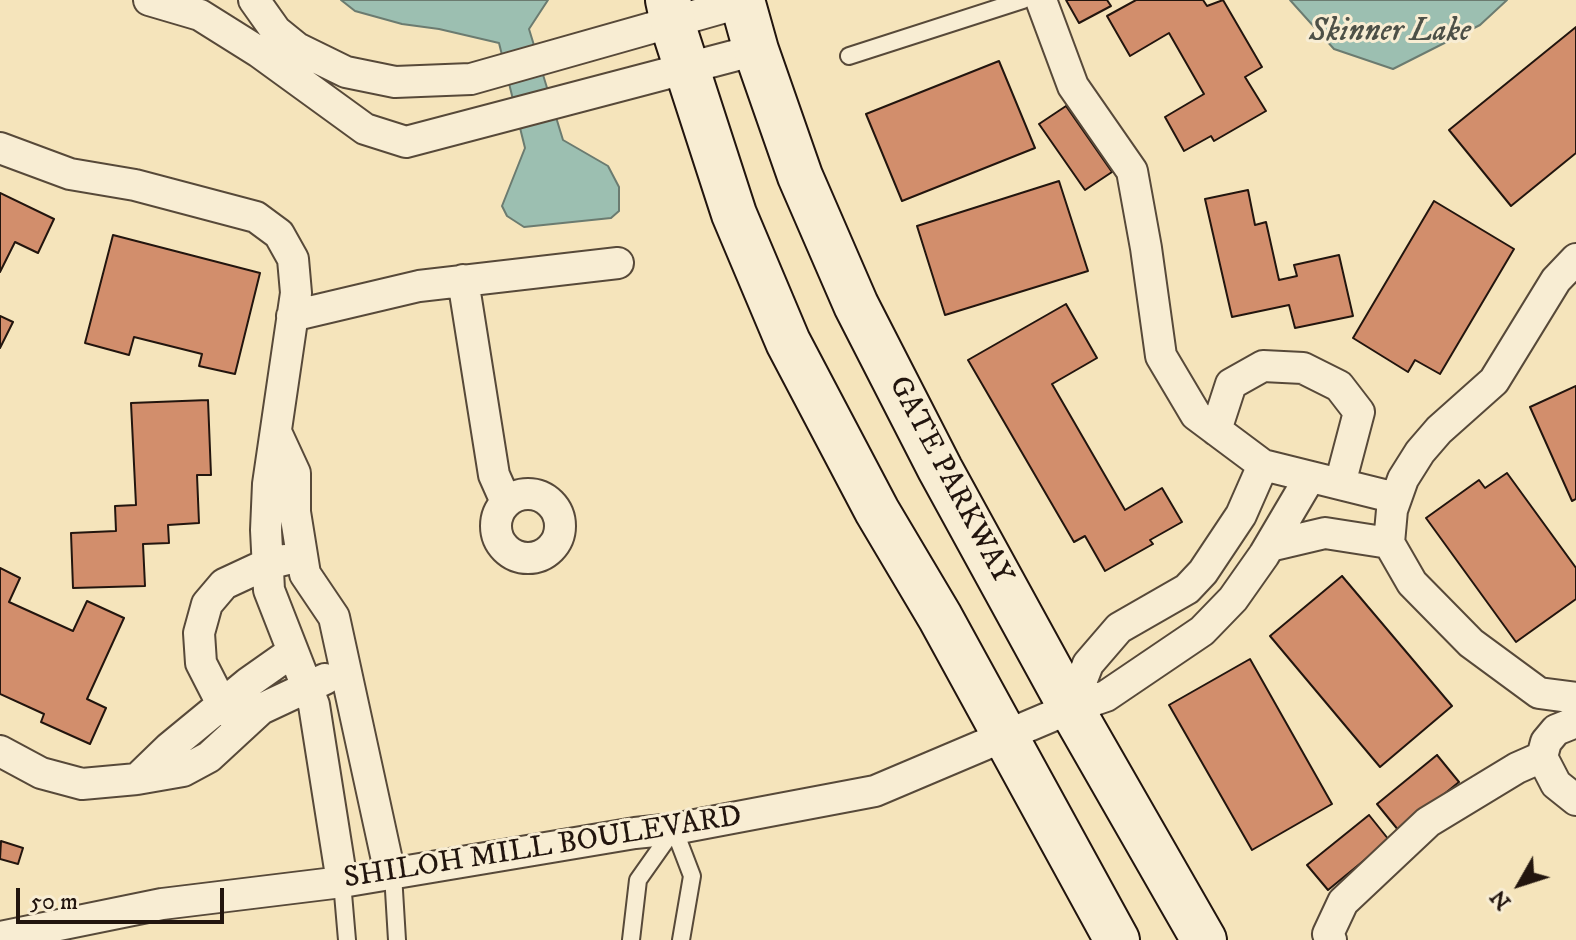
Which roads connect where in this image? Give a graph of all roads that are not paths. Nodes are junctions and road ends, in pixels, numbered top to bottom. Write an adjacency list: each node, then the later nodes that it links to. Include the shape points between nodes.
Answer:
1 (149, 0): 6 (street)
2 (254, 0): 7 (street, via 276,31 297,48 346,72 395,82 471,79 570,51)
3 (1023, 0): 9 (lane)
4 (1041, 0): 16 (street, via 1073,86 1132,171 1161,356 1196,415)
5 (742, 1): 7 (street); 8 (main road, GATE PARKWAY)
6 (202, 8): 10 (street, via 365,129 406,142)
7 (671, 11): 10 (main road)
8 (756, 50): 10 (street); 33 (main road, GATE PARKWAY, via 800,176 856,305)
9 (849, 56)
10 (686, 68): 36 (main road, via 734,214 788,342)
11 (0, 148): 15 (street, via 70,174 256,217 279,234 293,259)
12 (1576, 259): 21 (street, via 1556,280 1494,381 1420,452)
13 (618, 263): 14 (street)
14 (463, 280): 15 (street); 22 (street, via 494,475)
15 (292, 316): 17 (street)
16 (1216, 430): 18 (street); 20 (street, via 1231,384 1263,366 1303,368 1339,386 1359,412)
17 (277, 434): 25 (street, via 295,473); 26 (street, via 268,484)
18 (1263, 465): 19 (street); 27 (street, via 1241,515)
19 (1310, 477): 20 (street); 24 (street, SHILOH MILL BOULEVARD)
20 (1340, 484): 21 (street)
21 (1396, 498): 23 (street)
22 (506, 502)
23 (1389, 543): 24 (street, via 1325,533); 32 (street, via 1412,583 1471,643 1539,693)
24 (1270, 546): 28 (street, SHILOH MILL BOULEVARD)
25 (302, 556): 26 (street); 30 (street, via 305,574 334,617)
26 (267, 564): 29 (street, via 269,590); 34 (street, via 224,584 207,604 199,633 201,663)
27 (1187, 589): 28 (street); 33 (street, via 1119,628 1088,664)
28 (1217, 618): 33 (street, SHILOH MILL BOULEVARD, via 1106,696)
29 (292, 652): 31 (street); 34 (street)
30 (345, 669): 31 (street); 41 (street)
31 (307, 688): 34 (street, via 261,709); 42 (street)
32 (1576, 698)
33 (1071, 708): 36 (street, SHILOH MILL BOULEVARD); 49 (main road, GATE PARKWAY)
34 (232, 715): 37 (street, via 209,757 183,771 137,779 82,784 41,773)
35 (1576, 722): 38 (street, via 1556,730)
36 (1005, 736): 40 (street, SHILOH MILL BOULEVARD, via 875,791); 48 (main road)
37 (0, 751)
38 (1542, 757): 39 (street, via 1556,784); 50 (street, via 1428,822 1343,902 1328,934)
39 (1576, 800)
40 (674, 829): 41 (street, SHILOH MILL BOULEVARD); 46 (lane, via 638,880); 47 (lane, via 692,876)
41 (392, 874): 42 (street, SHILOH MILL BOULEVARD); 45 (lane)
42 (342, 882): 43 (street, SHILOH MILL BOULEVARD, via 162,904); 44 (lane)
43 (0, 937)
44 (347, 940)
45 (397, 940)
46 (631, 940)
47 (681, 940)
48 (1117, 940)
49 (1204, 940)
50 (1331, 940)

